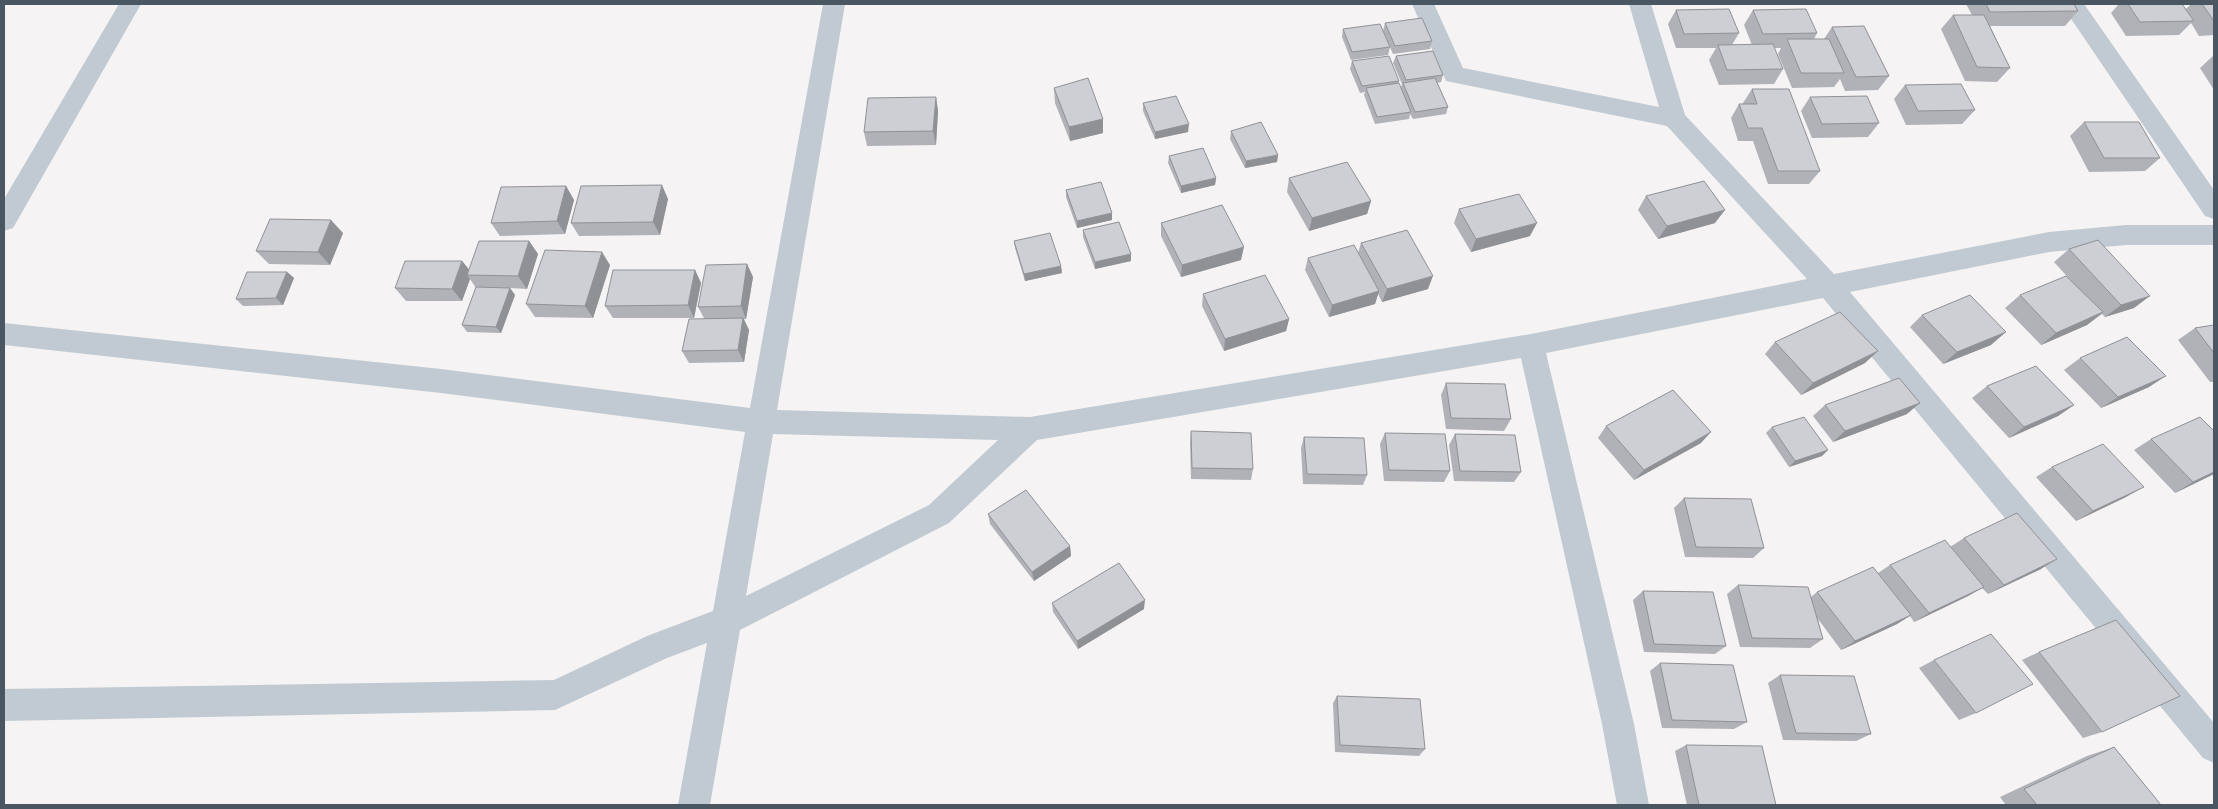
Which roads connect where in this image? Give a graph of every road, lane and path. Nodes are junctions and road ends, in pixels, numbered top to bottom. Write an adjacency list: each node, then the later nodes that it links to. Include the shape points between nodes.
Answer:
1 (130, 4): 8 (street)
2 (834, 4): 13 (street)
3 (1423, 4): 6 (street, via 1454,74)
4 (1640, 4): 6 (street)
5 (2072, 4): 7 (street)
6 (1674, 119): 10 (street)
7 (2214, 208)
8 (4, 221)
9 (2214, 234): 10 (street, via 2126,235 2049,242)
10 (1829, 286): 12 (street); 17 (street)
11 (4, 334): 13 (street, via 441,381)
12 (1531, 345): 14 (street); 19 (street, via 1616,714)
13 (761, 422): 14 (street); 15 (street)
14 (1030, 429): 15 (street, via 939,514)
15 (726, 621): 16 (street, via 555,695); 18 (street)
16 (4, 705)
17 (2214, 747)
18 (694, 805)
19 (1633, 805)

